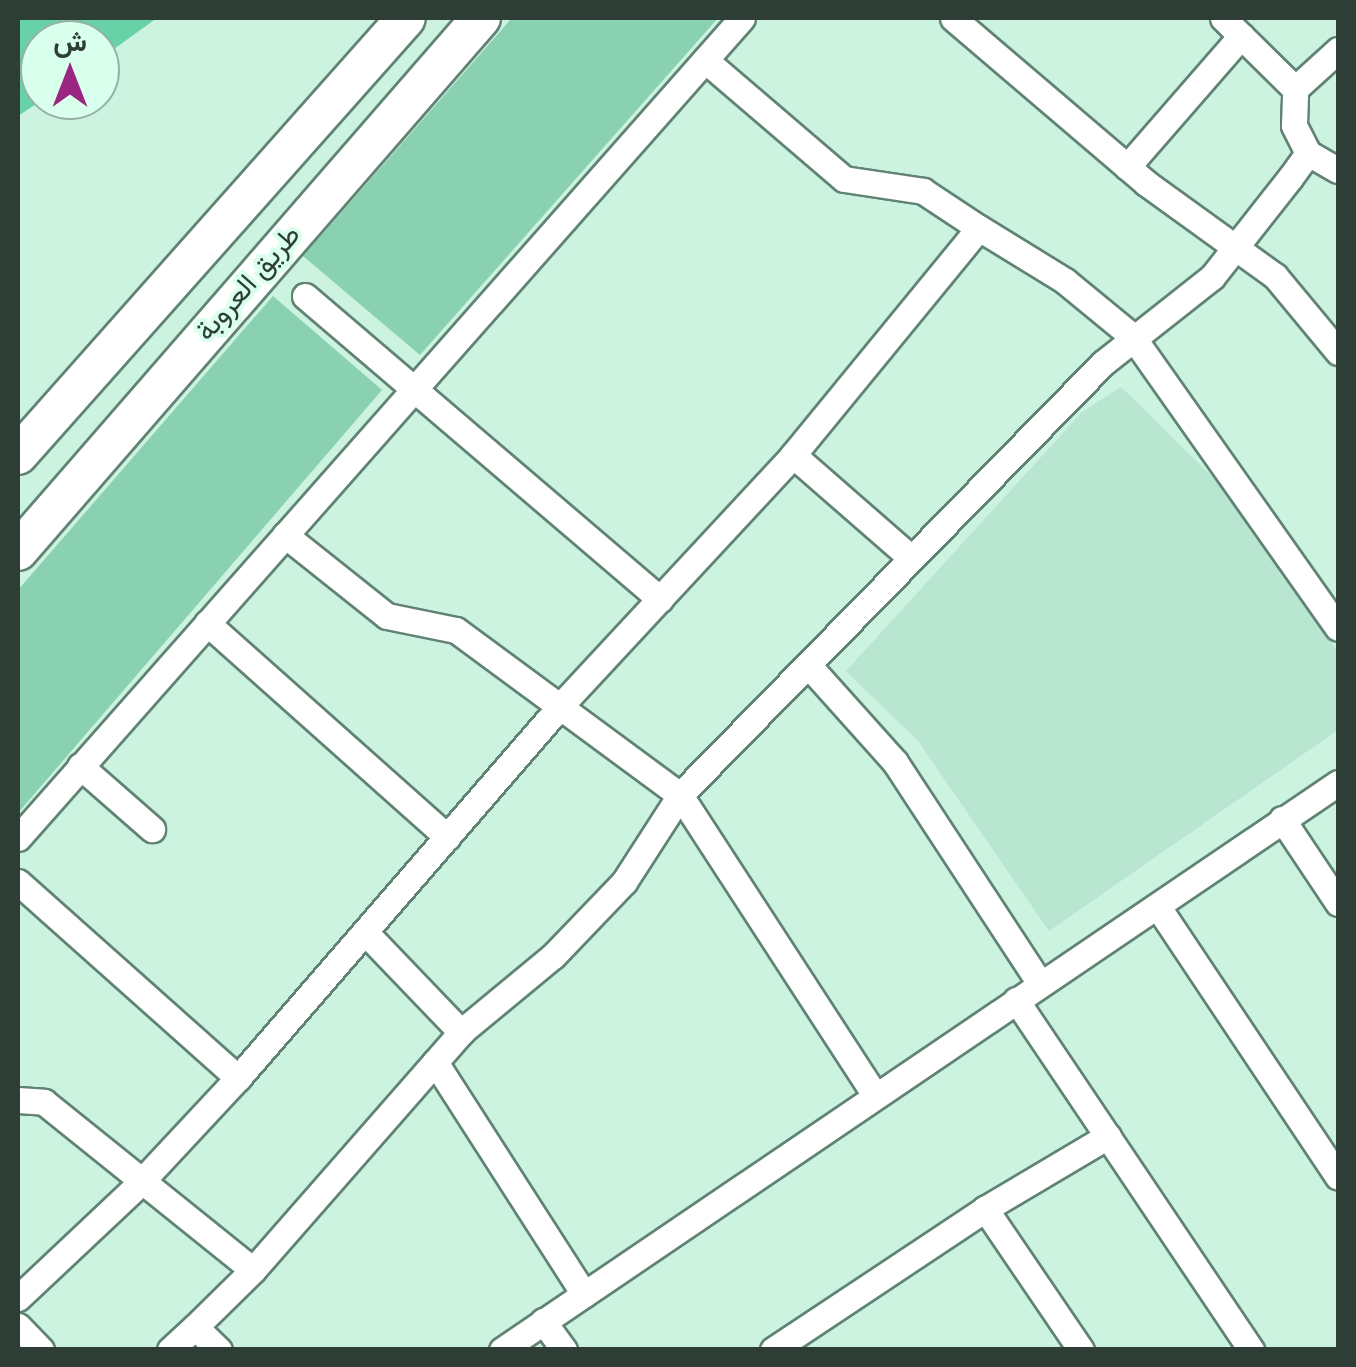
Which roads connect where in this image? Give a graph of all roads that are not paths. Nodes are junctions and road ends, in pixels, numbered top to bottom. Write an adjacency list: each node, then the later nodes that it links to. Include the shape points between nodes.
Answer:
1 (406, 18): 18 (highway, طريق العروبة)
2 (481, 18): 21 (highway, طريق العروبة)
3 (742, 18): 7 (street)
4 (953, 18): 10 (street)
5 (1232, 27): 8 (street); 10 (street)
6 (1338, 50): 8 (street)
7 (704, 60): 12 (street, via 844,179 923,191); 17 (street)
8 (1295, 89): 9 (street, via 1294,125)
9 (1308, 154): 11 (street); 13 (street)
10 (1127, 167): 13 (street)
11 (1338, 170)
12 (979, 228): 15 (street, via 1065,281); 19 (street)
13 (1238, 245): 15 (street, via 1212,277); 16 (street, via 1291,290)
14 (305, 296): 17 (street)
15 (1132, 336): 22 (street); 24 (street)
16 (1338, 352)
17 (414, 389): 20 (street); 23 (street)
18 (18, 454)
19 (793, 454): 22 (street); 23 (street)
20 (285, 535): 25 (street); 27 (street, via 387,616 456,630)
21 (18, 551)
22 (911, 558): 26 (street)
23 (660, 600): 27 (street)
24 (1334, 611)
25 (207, 623): 28 (street); 34 (street)
26 (808, 665): 30 (street); 39 (street, via 896,762)
27 (562, 704): 30 (street); 34 (street)
28 (80, 766): 32 (street); 33 (street)
29 (1338, 783): 31 (street)
30 (680, 795): 41 (street, via 624,882 553,956); 44 (street)
31 (1282, 819): 36 (street); 37 (street)
32 (152, 829)
33 (18, 838)
34 (447, 838): 38 (street)
35 (18, 882): 43 (street)
36 (1338, 903)
37 (1158, 907): 39 (street); 47 (street)
38 (366, 932): 41 (street); 43 (street)
39 (1040, 984): 40 (street)
40 (1016, 1000): 44 (street); 46 (street)
41 (461, 1032): 42 (street)
42 (435, 1062): 50 (street); 51 (street)
43 (238, 1078): 48 (street)
44 (874, 1094): 51 (street)
45 (18, 1100): 48 (street, via 44,1102)
46 (1108, 1136): 49 (street); 63 (street)
47 (1338, 1177)
48 (140, 1183): 50 (street, via 233,1248); 52 (street)
49 (985, 1209): 56 (street); 62 (street)
50 (253, 1270): 55 (street)
51 (584, 1294): 53 (street)
52 (18, 1298)
53 (544, 1321): 60 (street); 61 (street)
54 (18, 1326): 57 (street)
55 (195, 1327): 58 (street); 59 (street)
56 (1072, 1346)
57 (41, 1350)
58 (170, 1350)
59 (220, 1350)
60 (502, 1350)
61 (564, 1350)
62 (773, 1350)
63 (1251, 1350)

